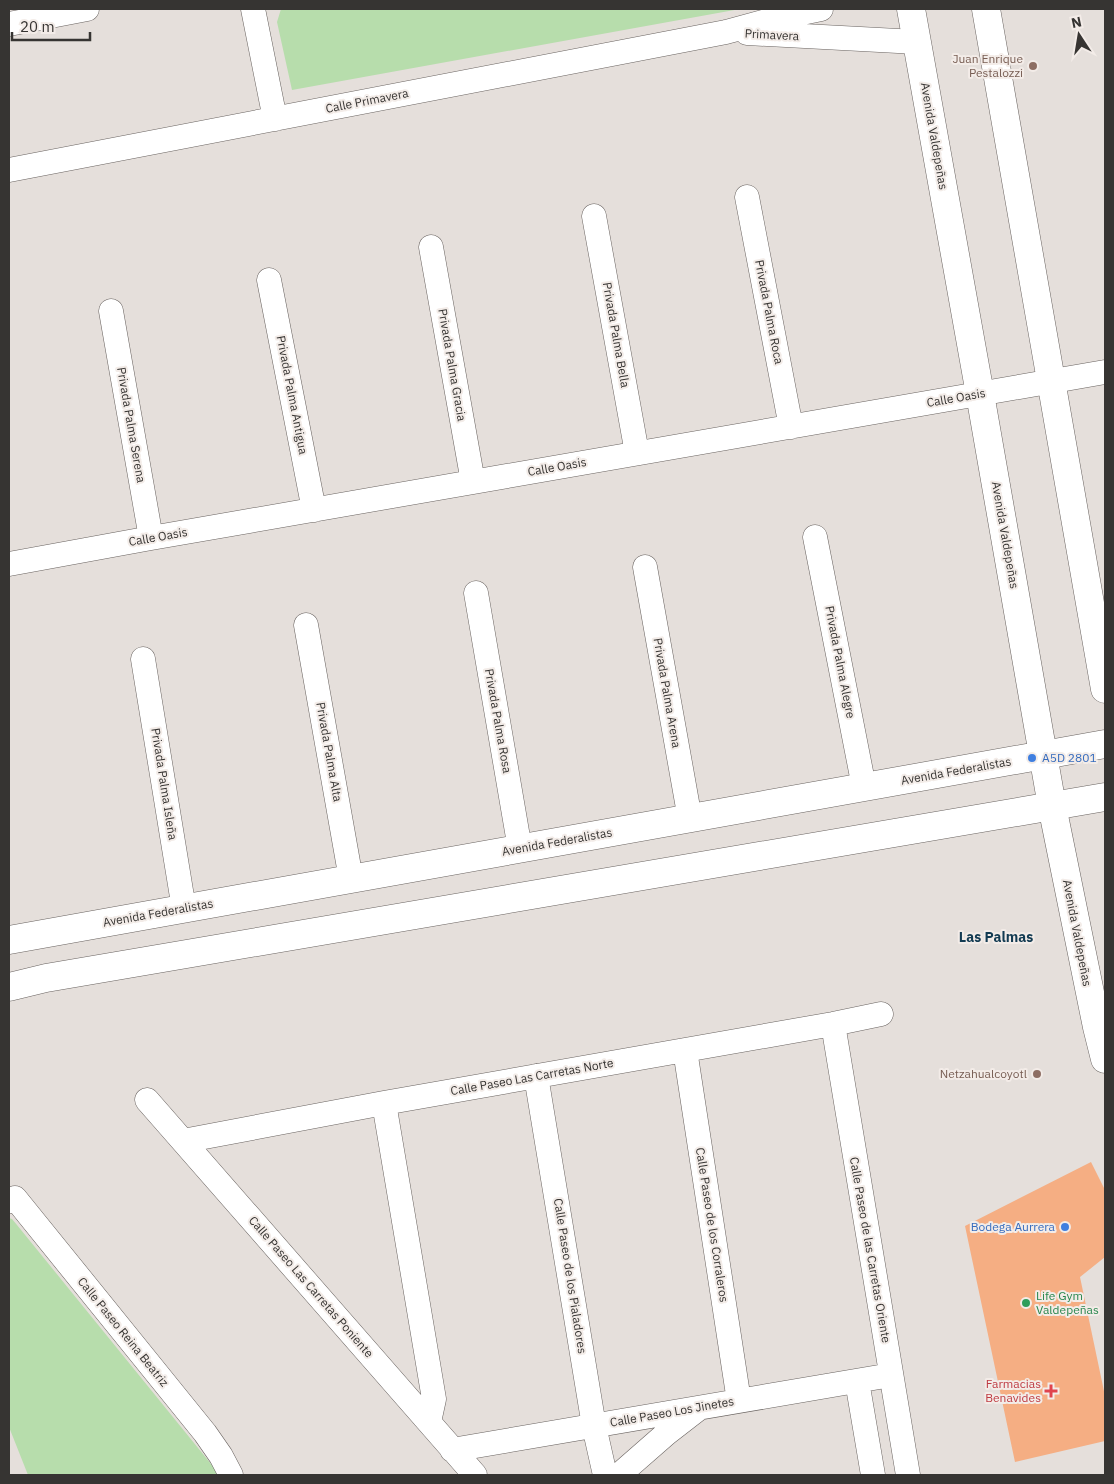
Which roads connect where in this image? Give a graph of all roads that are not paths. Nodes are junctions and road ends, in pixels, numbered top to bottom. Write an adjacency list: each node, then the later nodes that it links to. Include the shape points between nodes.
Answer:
1 (87, 9): 6 (street)
2 (253, 9): 9 (street)
3 (821, 9): 7 (street, Primavera)
4 (911, 9): 8 (street, Avenida Valdepeñas)
5 (986, 9): 17 (street)
6 (9, 24)
7 (726, 32): 8 (street, Primavera); 9 (street, Calle Primavera)
8 (917, 42): 18 (street, Avenida Valdepeñas)
9 (274, 119): 10 (street, Calle Primavera)
10 (9, 170)
11 (748, 197): 19 (street, Privada Palma Roca)
12 (594, 216): 20 (street, Privada Palma Bella)
13 (431, 247): 21 (street, Privada Palma Gracia)
14 (269, 280): 22 (street, Privada Palma Antigua)
15 (112, 311): 24 (street, Privada Palma Serena)
16 (1105, 372): 17 (street, Calle Oasis)
17 (1050, 382): 18 (street, Calle Oasis); 30 (street)
18 (980, 394): 19 (street, Calle Oasis); 32 (street, Avenida Valdepeñas)
19 (791, 427): 20 (street, Calle Oasis)
20 (637, 453): 21 (street, Calle Oasis)
21 (473, 482): 22 (street, Calle Oasis)
22 (314, 510): 24 (street, Calle Oasis)
23 (815, 537): 33 (street, Privada Palma Alegre)
24 (151, 538): 25 (street, Calle Oasis)
25 (9, 564)
26 (645, 567): 36 (street, Privada Palma Arena)
27 (476, 593): 37 (street, Privada Palma Rosa)
28 (306, 625): 38 (street, Privada Palma Alta)
29 (143, 659): 39 (street, Privada Palma Isleña)
30 (1105, 689)
31 (1105, 744): 32 (street, Avenida Federalistas)
32 (1042, 756): 33 (street, Avenida Federalistas); 35 (street, Avenida Valdepeñas)
33 (864, 787): 36 (street, Avenida Federalistas)
34 (1105, 797): 35 (street)
35 (1052, 806): 41 (street, via 56,976); 45 (street, Avenida Valdepeñas)
36 (690, 819): 37 (street, Avenida Federalistas)
37 (520, 849): 38 (street, Avenida Federalistas)
38 (351, 879): 39 (street, Avenida Federalistas)
39 (184, 908): 40 (street, Avenida Federalistas)
40 (9, 940)
41 (9, 987)
42 (881, 1014): 43 (street, Calle Paseo Las Carretas Norte)
43 (833, 1024): 44 (street, Calle Paseo Las Carretas Norte); 51 (street, Calle Paseo de las Carretas Oriente)
44 (685, 1050): 46 (street, Calle Paseo Las Carretas Norte); 53 (street, Calle Paseo de los Corraleros)
45 (1105, 1059)
46 (536, 1076): 48 (street, Calle Paseo Las Carretas Norte); 56 (street, Calle Paseo de los Pialadores)
47 (147, 1100): 49 (street, Calle Paseo Las Carretas Poniente)
48 (384, 1102): 49 (street, Calle Paseo Las Carretas Norte); 55 (street, via 434,1399)
49 (183, 1141): 55 (street, Calle Paseo Las Carretas Poniente)
50 (9, 1201): 58 (street, Calle Paseo Reina Beatriz, via 15,1198 205,1433)
51 (892, 1375): 52 (street, Calle Paseo Los Jinetes); 63 (street, Calle Paseo de las Carretas Oriente)
52 (857, 1381): 53 (street, Calle Paseo Los Jinetes); 62 (street)
53 (739, 1401): 54 (street, Calle Paseo Los Jinetes)
54 (700, 1407): 56 (street, Calle Paseo Los Jinetes); 61 (street)
55 (429, 1422): 57 (street, Calle Paseo Las Carretas Poniente)
56 (594, 1426): 57 (street, Calle Paseo Los Jinetes); 60 (street, Calle Paseo de los Pialadores)
57 (452, 1450): 59 (street, Calle Paseo Las Carretas Poniente)
58 (231, 1475)
59 (475, 1475)
60 (605, 1475)
61 (619, 1475)
62 (873, 1475)
63 (908, 1475)

